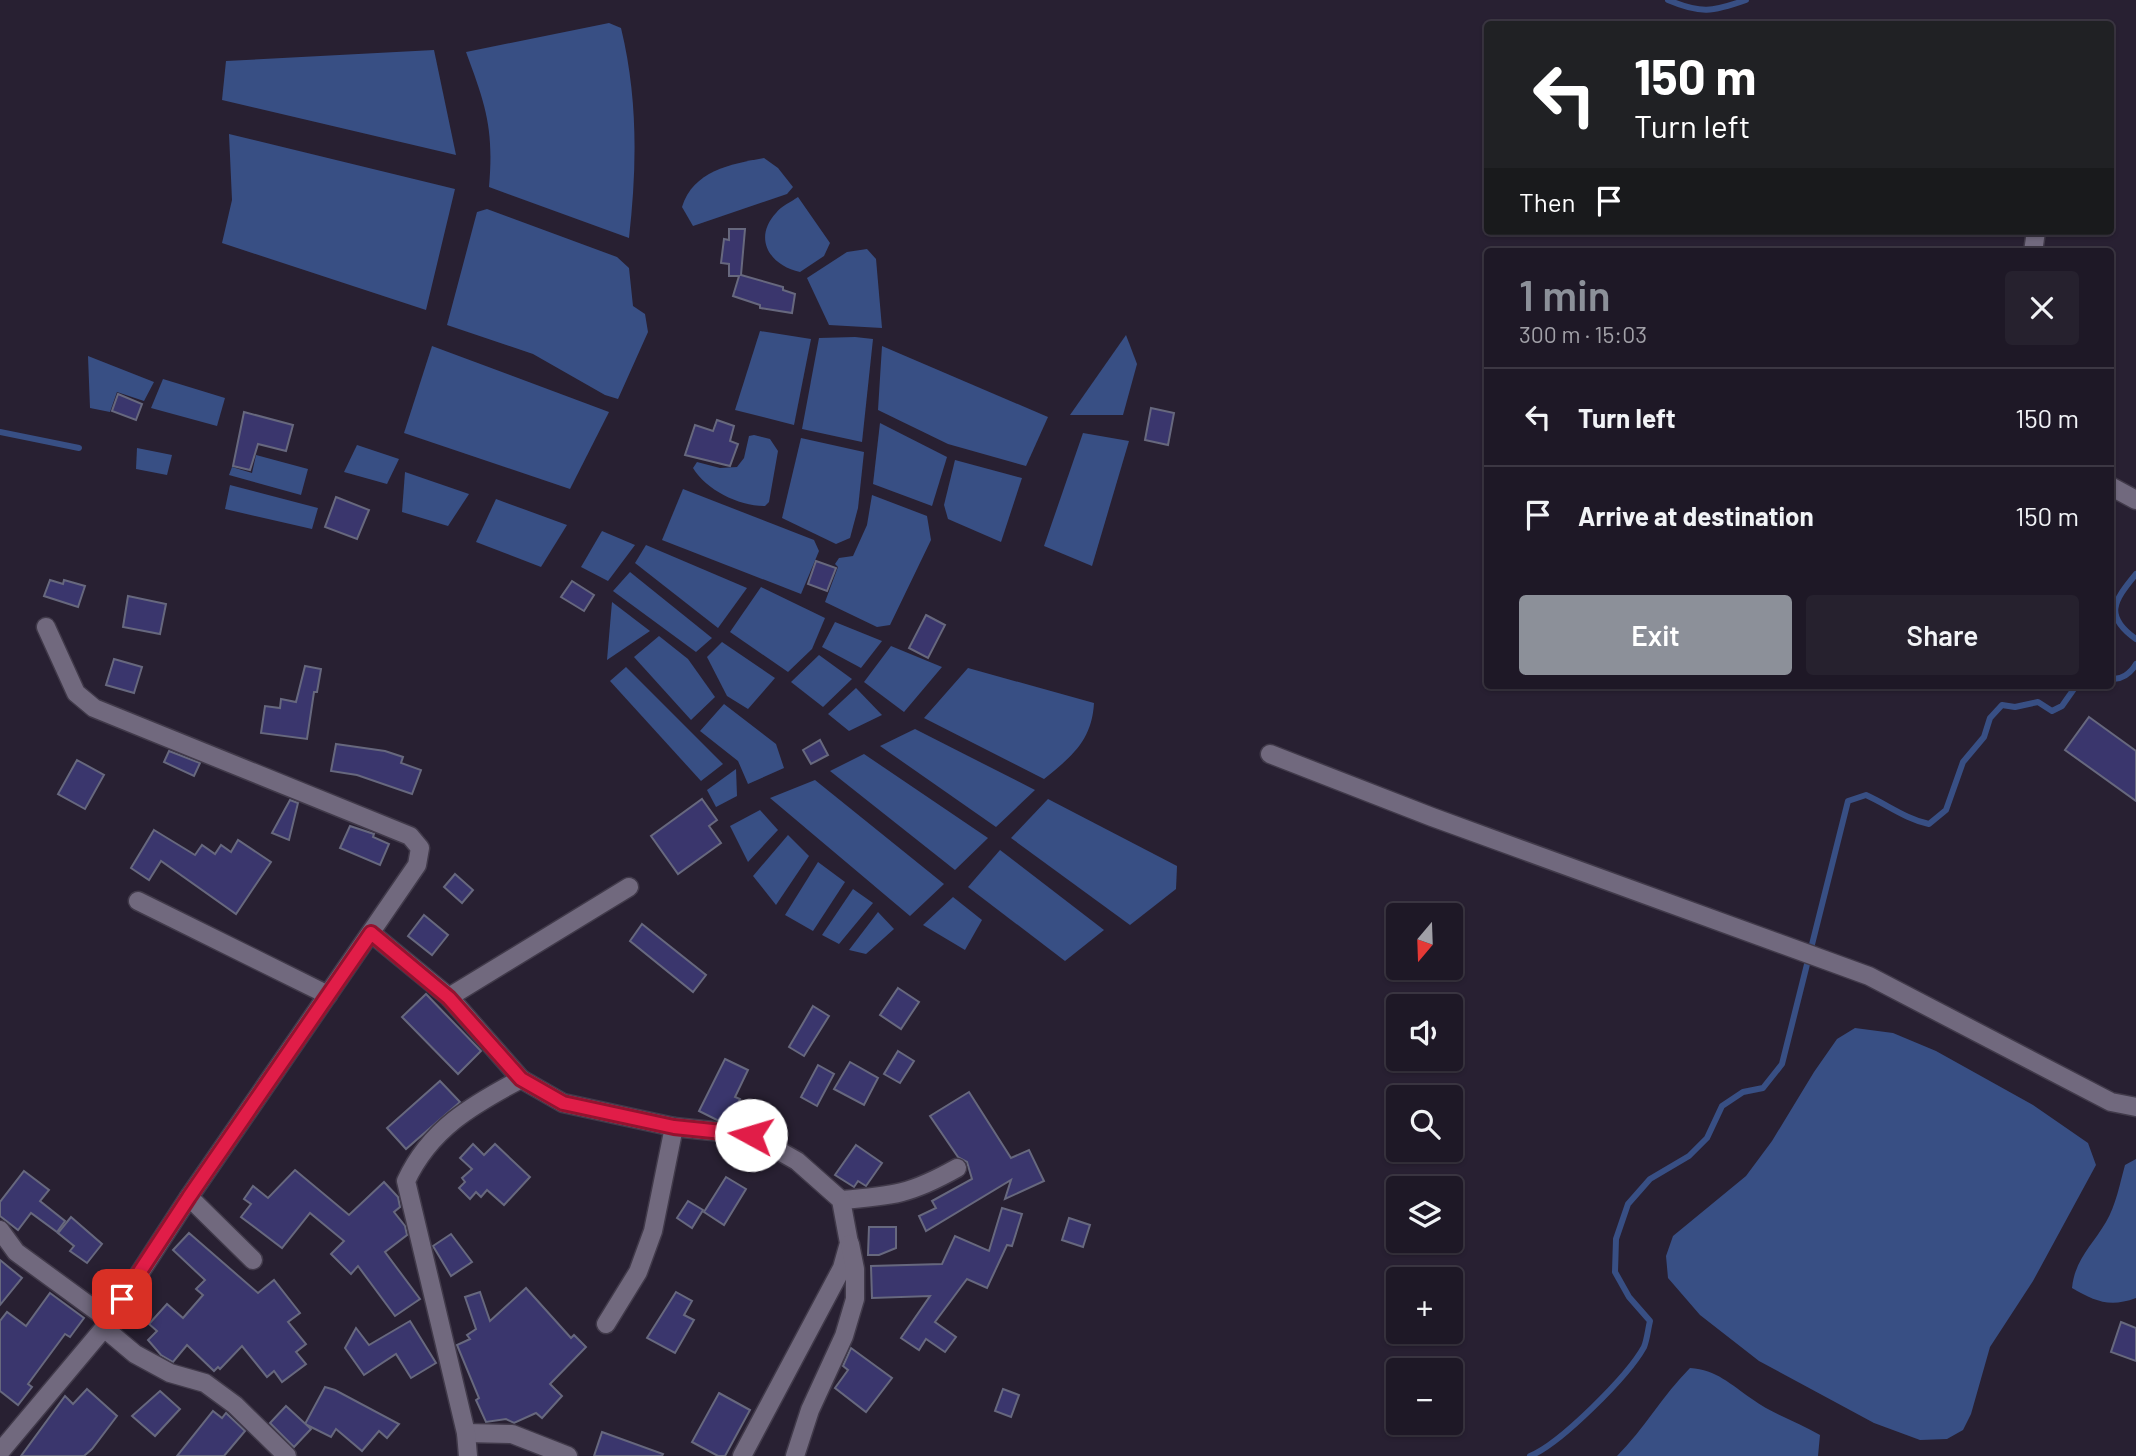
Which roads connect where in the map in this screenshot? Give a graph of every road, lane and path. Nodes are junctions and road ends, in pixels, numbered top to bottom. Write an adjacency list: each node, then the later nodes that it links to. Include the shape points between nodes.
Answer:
1 (2114, 488): 2 (street)
2 (2136, 500)
3 (46, 627): 7 (street, via 76,693 94,708 410,836 420,848 417,865)
4 (1270, 754): 11 (street, via 1869,976 2110,1102)
5 (629, 887): 9 (street)
6 (138, 901): 8 (street)
7 (371, 933): 8 (street); 9 (street)
8 (328, 995): 14 (street)
9 (449, 998): 10 (street)
10 (521, 1079): 12 (street, via 563,1103); 21 (street, via 446,1126 418,1155 406,1181)
11 (2136, 1107)
12 (674, 1127): 15 (street, via 751,1135 797,1161); 20 (street, via 653,1231 638,1272)
13 (957, 1168): 15 (street, via 920,1189)
14 (189, 1197): 18 (street); 19 (street)
15 (841, 1200): 17 (street)
16 (0, 1230): 19 (street, via 16,1252)
17 (849, 1242): 26 (street, via 842,1268); 27 (street, via 855,1299)
18 (253, 1260)
19 (106, 1324): 22 (street); 23 (street, via 135,1354 170,1373 205,1383 235,1405)
20 (606, 1324)
21 (466, 1433): 24 (street); 25 (street, via 512,1434)
22 (0, 1452)
23 (287, 1456)
24 (468, 1456)
25 (568, 1456)
26 (742, 1456)
27 (795, 1456)

